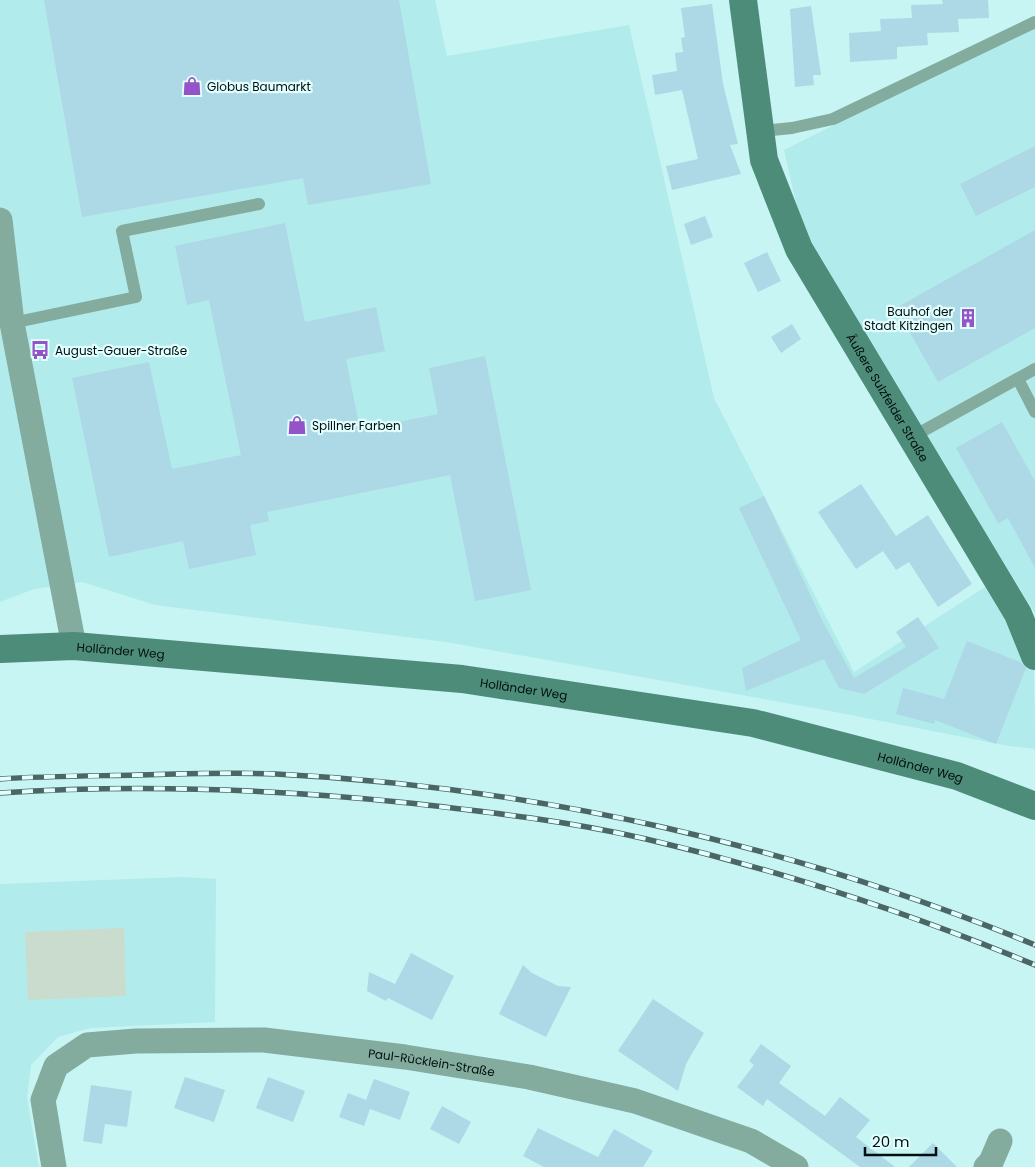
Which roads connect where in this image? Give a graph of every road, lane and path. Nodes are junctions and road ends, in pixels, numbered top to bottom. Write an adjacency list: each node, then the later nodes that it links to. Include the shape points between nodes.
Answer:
1 (743, 0): 3 (main road, Äußere Sulzfelder Straße)
2 (1035, 22): 3 (lane, via 833,119)
3 (761, 131): 10 (main road, Äußere Sulzfelder Straße, via 764,160 799,249)
4 (259, 204): 6 (lane, via 122,231 136,297)
5 (0, 220): 6 (street)
6 (12, 323): 11 (street)
7 (1035, 369): 8 (lane)
8 (1018, 379): 9 (lane); 10 (lane)
9 (1035, 412)
10 (912, 437): 13 (main road, Äußere Sulzfelder Straße, via 1018,614)
11 (74, 646): 12 (main road, Holländer Weg); 14 (main road, Holländer Weg, via 462,679 753,723 957,776)
12 (0, 649)
13 (1035, 656)
14 (1035, 806)
15 (1000, 1141): 18 (street)
16 (54, 1167): 17 (street, Paul-Rücklein-Straße, via 43,1100 56,1066 86,1045 136,1041 264,1040 405,1057 529,1078 635,1101 751,1141)
17 (796, 1167)
18 (986, 1167)

